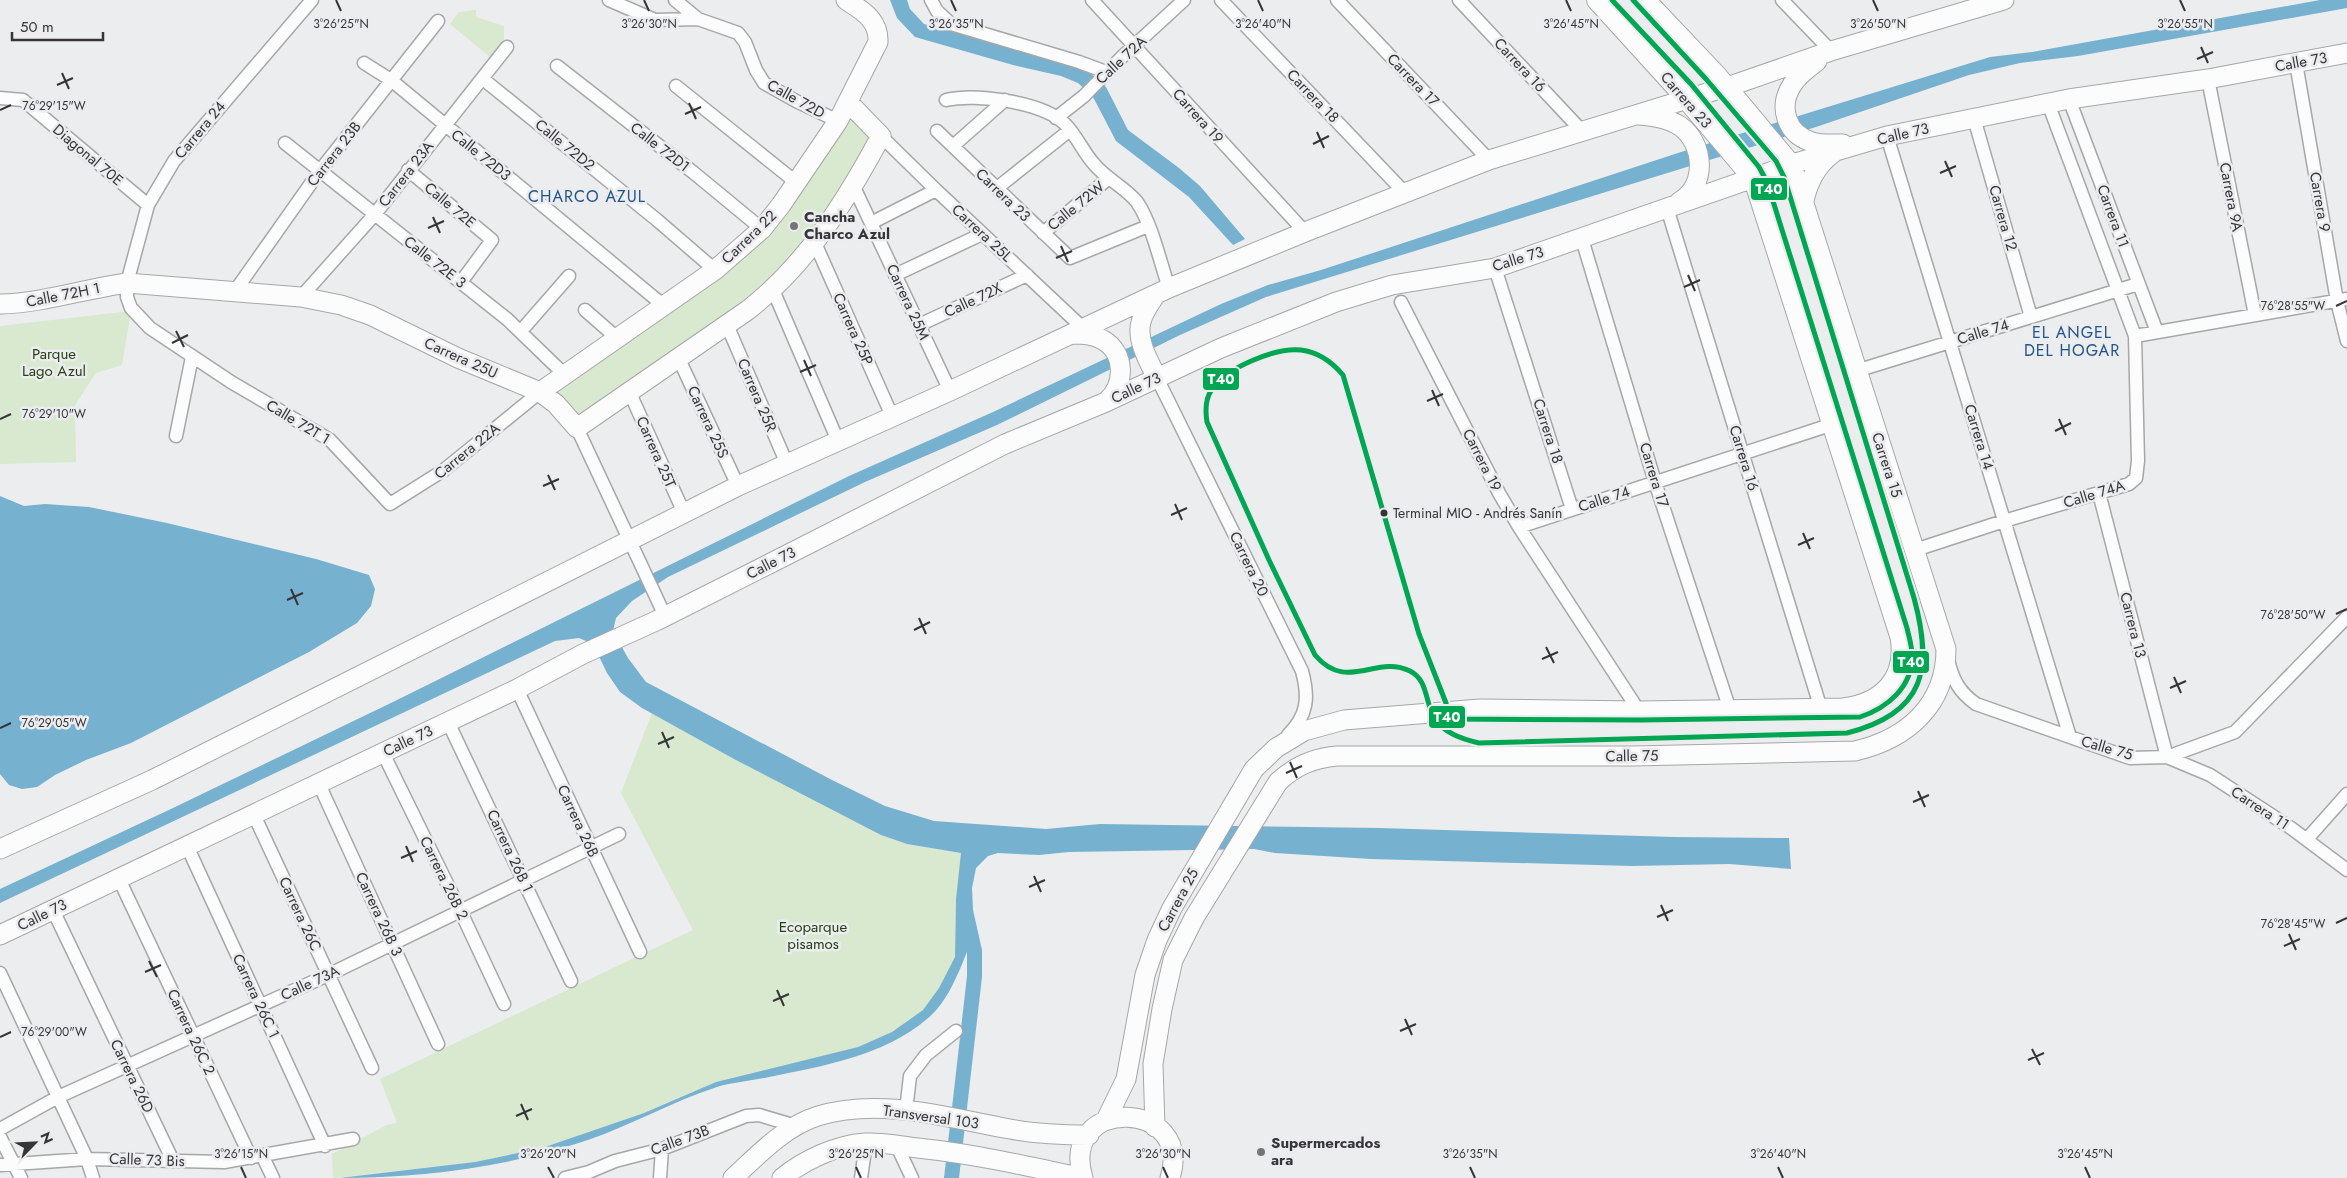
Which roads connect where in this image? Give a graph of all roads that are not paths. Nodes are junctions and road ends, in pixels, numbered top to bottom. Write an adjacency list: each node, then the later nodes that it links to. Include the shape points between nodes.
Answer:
1 (312, 0): 62 (street, Carrera 24, via 174,160)
2 (609, 0): 15 (street, Calle 72D, via 655,20)
3 (675, 0): 15 (street)
4 (847, 0): 34 (main road, Carrera 22, via 874,21 878,34 875,50)
5 (1092, 0): 18 (street, Carrera 19)
6 (1184, 0): 18 (street, Calle 72A)
7 (1221, 0): 61 (street, Carrera 18)
8 (1337, 0): 50 (street, Carrera 17)
9 (1459, 0): 43 (street, Carrera 16)
10 (1597, 0): 36 (main road, Carrera 23)
11 (1645, 0): 29 (main road)
12 (1782, 0): 20 (street)
13 (2004, 0): 20 (main road)
14 (934, 6): 24 (street, via 951,24 1079,62)
15 (698, 19): 40 (street, Calle 72D, via 738,33 764,83)
16 (438, 21): 27 (street, Carrera 23B)
17 (507, 46): 26 (street, Carrera 23A)
18 (1135, 46): 24 (street, Calle 72A); 71 (street, Carrera 19)
19 (2347, 53): 22 (main road, Calle 73)
20 (1823, 56): 29 (main road); 49 (main road, via 1796,79 1790,89 1786,119 1804,139)
21 (364, 63): 27 (street, Calle 72D3)
22 (2296, 63): 25 (main road, Calle 73); 88 (street, Carrera 9)
23 (557, 66): 69 (street, Calle 72D1)
24 (1104, 74): 38 (street, Calle 72A, via 1084,96)
25 (2208, 78): 31 (main road, Calle 73); 93 (street, Carrera 9A)
26 (483, 79): 41 (street, Carrera 23A); 76 (street, Calle 72D2)
27 (391, 80): 41 (street, Calle 72D3); 53 (street, Carrera 23B)
28 (676, 86): 56 (street)
29 (1730, 91): 36 (main road); 51 (main road)
30 (0, 98): 62 (street, Diagonal 70E, via 23,100)
31 (2070, 99): 35 (main road, Calle 73); 82 (street, Carrera 11)
32 (946, 100): 33 (street, via 975,96)
33 (1005, 100): 38 (street); 48 (street)
34 (848, 102): 40 (main road, Carrera 22); 45 (main road)
35 (2048, 103): 39 (main road, Calle 73); 86 (street, Carrera 11)
36 (1690, 104): 37 (main road); 54 (main road, Carrera 23)
37 (1637, 115): 43 (main road); 64 (main road, via 1663,119 1683,129 1698,152 1698,179 1686,198)
38 (1056, 118): 42 (street)
39 (1974, 118): 46 (main road, Calle 73); 94 (street, Carrera 12)
40 (838, 121): 56 (main road, Carrera 22)
41 (443, 125): 52 (street, Carrera 23A); 91 (street, Calle 72D3)
42 (1070, 130): 55 (street, via 1093,164); 58 (street)
43 (1581, 130): 50 (main road)
44 (937, 131): 48 (street, Carrera 23)
45 (881, 136): 57 (main road); 59 (street, Carrera 25L)
46 (1880, 138): 49 (main road, Calle 73); 103 (street, Carrera 14)
47 (284, 144): 53 (street, Calle 72E 3)
48 (953, 146): 58 (street, Carrera 23)
49 (1839, 149): 51 (main road, Calle 73); 63 (main road, via 1823,161 1812,177)
50 (1488, 160): 61 (main road)
51 (1789, 162): 54 (main road, Calle 73); 63 (main road, Carrera 15)
52 (408, 170): 66 (street, Carrera 23A); 80 (street, Calle 72E, via 492,240)
53 (318, 172): 66 (street, Calle 72E 3); 84 (street, Carrera 23B)
54 (1750, 174): 60 (main road, Calle 73); 65 (main road)
55 (1109, 178): 68 (street, via 1136,202); 70 (street, Calle 72W)
56 (797, 183): 69 (main road, Carrera 22)
57 (853, 186): 67 (street, Carrera 25M); 74 (main road)
58 (997, 188): 70 (street, Carrera 23)
59 (936, 190): 67 (street); 72 (street, Carrera 25L)
60 (1712, 192): 64 (main road, Calle 73); 65 (main road, via 1744,196)
61 (1405, 193): 71 (main road)
62 (148, 205): 81 (street, Carrera 24)
63 (1803, 205): 106 (main road, Carrera 15)
64 (1667, 208): 73 (main road, Calle 73); 118 (street, Carrera 16)
65 (1764, 212): 114 (main road)
66 (374, 214): 80 (street, Calle 72E 3); 87 (street, Carrera 23A)
67 (871, 224): 77 (street, Carrera 25M)
68 (1148, 226): 70 (street, Carrera 23, via 1070,258); 85 (street)
69 (762, 229): 76 (main road, Carrera 22)
70 (1043, 232)
71 (1305, 232): 85 (main road)
72 (982, 234): 77 (street); 78 (street, Carrera 25L)
73 (1582, 239): 75 (main road, Calle 73); 120 (street, Carrera 17)
74 (815, 243): 83 (main road); 113 (street, Carrera 25P)
75 (1496, 268): 108 (main road, Calle 73, via 1392,285 1336,302 1221,348); 124 (street, Carrera 18)
76 (715, 270): 91 (main road, Carrera 22)
77 (895, 275): 96 (street, Carrera 25M)
78 (1027, 275): 96 (street, Calle 72X); 98 (street, Carrera 25L)
79 (569, 276): 97 (street)
80 (461, 282): 97 (street, Calle 72E 3)
81 (127, 283): 84 (main road, Carrera 25U); 90 (main road, Calle 72H 1, via 27,304); 104 (street, Calle 72T 1, via 131,308 150,328)
82 (2138, 284): 86 (street, Calle 74); 99 (street, Carrera 11)
83 (773, 290): 95 (main road); 117 (street)
84 (234, 291): 87 (main road, Carrera 25U)
85 (1163, 291): 98 (main road); 108 (main road, via 1140,322 1148,360)
86 (2118, 291): 94 (street, Calle 74); 100 (street, Carrera 11)
87 (301, 298): 111 (main road, Carrera 25U, via 341,305 370,315 458,358)
88 (2342, 300): 93 (street); 102 (street, Carrera 9)
89 (1401, 302): 127 (street, Carrera 19)
90 (0, 304)
91 (664, 305): 101 (main road, Carrera 22)
92 (585, 310): 101 (street)
93 (2254, 315): 99 (street)
94 (2031, 317): 103 (street, Calle 74)
95 (727, 325): 105 (main road); 119 (street, Carrera 25R)
96 (919, 325): 110 (street, Carrera 25M)
97 (521, 331): 107 (street, Calle 72E 3)
98 (1082, 332): 110 (main road); 112 (main road, via 1104,340 1113,349 1122,375 1115,394)
99 (2157, 332): 100 (street)
100 (2135, 336): 122 (street, Calle 74A, via 2138,470 2136,478 2129,484)
101 (617, 338): 107 (main road, Carrera 22)
102 (2347, 341)
103 (1950, 343): 106 (street, Calle 74); 126 (street, Carrera 14)
104 (192, 357): 116 (street); 123 (street, Calle 72T 1, via 330,440)
105 (678, 358): 109 (main road); 121 (street, Carrera 25S)
106 (1856, 372): 129 (main road, Carrera 15)
107 (564, 375): 111 (main road, Carrera 22)
108 (1157, 378): 112 (main road, Calle 73); 140 (street, Carrera 20, via 1302,671 1307,690 1305,709 1297,726)
109 (628, 391): 115 (main road); 125 (street, Carrera 25T)
110 (950, 391): 113 (main road)
111 (540, 392): 115 (main road, Carrera 25U); 123 (street, Carrera 22A, via 444,470)
112 (1106, 402): 130 (main road, Calle 73, via 1005,444)
113 (892, 416): 117 (main road)
114 (1833, 424): 118 (street, Calle 74); 135 (main road, via 1900,637 1901,661 1892,682 1868,702)
115 (578, 428): 128 (street, Carrera 25U)
116 (176, 436)
117 (838, 441): 119 (main road)
118 (1742, 453): 120 (street, Calle 74); 135 (street, Carrera 16)
119 (787, 464): 121 (main road)
120 (1656, 482): 124 (street, Calle 74); 136 (street, Carrera 17)
121 (738, 486): 125 (main road)
122 (2099, 493): 126 (street, Calle 74A); 142 (street, Carrera 13)
123 (390, 504)
124 (1572, 510): 127 (street, Calle 74)
125 (684, 513): 128 (main road)
126 (2004, 521): 129 (street, Calle 74A); 139 (street, Carrera 14)
127 (1519, 527): 137 (street, Carrera 19)
128 (632, 545): 130 (street, Carrera 25U); 150 (main road, via 152,780)
129 (1915, 550): 132 (main road, Carrera 15)
130 (661, 608): 133 (main road, Calle 73, via 632,632)
131 (2347, 619): 142 (street, Calle 75, via 2236,732)
132 (1946, 649): 134 (main road, Carrera 15, via 1943,676); 139 (street, Calle 75, via 1956,685 1964,696 1976,704)
133 (517, 689): 138 (main road, Calle 73); 151 (street, Carrera 26B)
134 (1929, 706): 143 (main road, Calle 75, via 1896,736 1855,751)
135 (1821, 709): 136 (main road)
136 (1730, 710): 137 (main road)
137 (1639, 711): 140 (main road, Carrera 25, via 1480,709 1344,720 1304,731)
138 (448, 722): 141 (main road, Calle 73); 154 (street, Carrera 26B 1)
139 (2070, 737): 142 (street, Calle 75, via 2130,758)
140 (1276, 748): 172 (main road, Carrera 25, via 1254,769 1172,908 1157,940 1145,975 1126,1079)
141 (383, 753): 144 (main road, Calle 73); 156 (street, Carrera 26B 2)
142 (2167, 757): 148 (street, Carrera 11, via 2210,775)
143 (1321, 758): 174 (main road, Carrera 25, via 1298,766 1278,782 1194,918 1173,960 1152,1076)
144 (318, 784): 146 (main road, Calle 73); 158 (street, Carrera 26B 3)
145 (2347, 794): 148 (street)
146 (254, 815): 149 (main road, Calle 73); 161 (street, Carrera 26C)
147 (619, 834): 151 (street, Calle 73A)
148 (2307, 839): 152 (street, Carrera 11)
149 (187, 846): 153 (main road, Calle 73); 164 (street, Carrera 26C 1)
150 (0, 849)
151 (590, 849): 154 (street, Calle 73A); 159 (street, Carrera 26B)
152 (2347, 870)
153 (119, 879): 155 (main road, Calle 73); 166 (street, Carrera 26C 2)
154 (524, 881): 156 (street, Calle 73A); 162 (street, Carrera 26B 1)
155 (53, 910): 157 (main road, Calle 73); 168 (street, Carrera 26D)
156 (460, 910): 158 (street, Calle 73A); 163 (street, Carrera 26B 2)
157 (0, 935)
158 (393, 944): 161 (street, Calle 73A); 167 (street, Carrera 26B 3)
159 (640, 952)
160 (0, 973): 170 (street)
161 (328, 975): 164 (street, Calle 73A); 169 (street, Carrera 26C)
162 (571, 981)
163 (504, 1004)
164 (260, 1006): 166 (street, Calle 73A); 180 (street, Carrera 26C 1)
165 (956, 1031): 171 (street, via 926,1055 910,1076)
166 (193, 1036): 168 (street, Calle 73A); 183 (street, Carrera 26C 2)
167 (438, 1044)
168 (127, 1066): 170 (street, Calle 73A); 185 (street, Carrera 26D)
169 (372, 1068)
170 (58, 1097): 175 (street, Calle 73A); 184 (street)
171 (906, 1110): 173 (main road, Transversal 103, via 852,1110 818,1116); 176 (main road, Transversal 103, via 1012,1130)
172 (1106, 1120): 174 (main road, via 1132,1116); 176 (main road, Carrera 25)
173 (796, 1126): 182 (street, Calle 73B, via 759,1115 746,1116); 195 (main road, Transversal 103, via 767,1146)
174 (1155, 1127): 199 (main road, via 1171,1151)
175 (0, 1129)
176 (1089, 1134): 198 (main road, Carrera 25, via 1080,1155)
177 (0, 1137): 186 (street)
178 (353, 1139): 180 (street, Calle 73 Bis)
179 (866, 1143): 181 (main road); 189 (main road, via 830,1151); 196 (street)
180 (325, 1146): 183 (street, Calle 73 Bis)
181 (897, 1146): 197 (street); 198 (main road, via 1007,1161)
182 (662, 1149): 188 (street, Calle 73B, via 615,1161); 194 (street)
183 (257, 1158): 185 (street, Calle 73 Bis, via 224,1162); 192 (street, Carrera 26C 2)
184 (87, 1159): 185 (street, Calle 73 Bis); 186 (street, Calle 73 Bis); 191 (street)
185 (173, 1161)
186 (15, 1164): 187 (street, Calle 73 Bis); 190 (street)
187 (0, 1165)
188 (588, 1175): 193 (street, Calle 73B)
189 (790, 1175)
190 (21, 1178)
191 (93, 1178)
192 (273, 1178)
193 (565, 1178)
194 (660, 1178)
195 (734, 1178)
196 (861, 1178)
197 (912, 1178)
198 (1082, 1178)
199 (1170, 1178)

